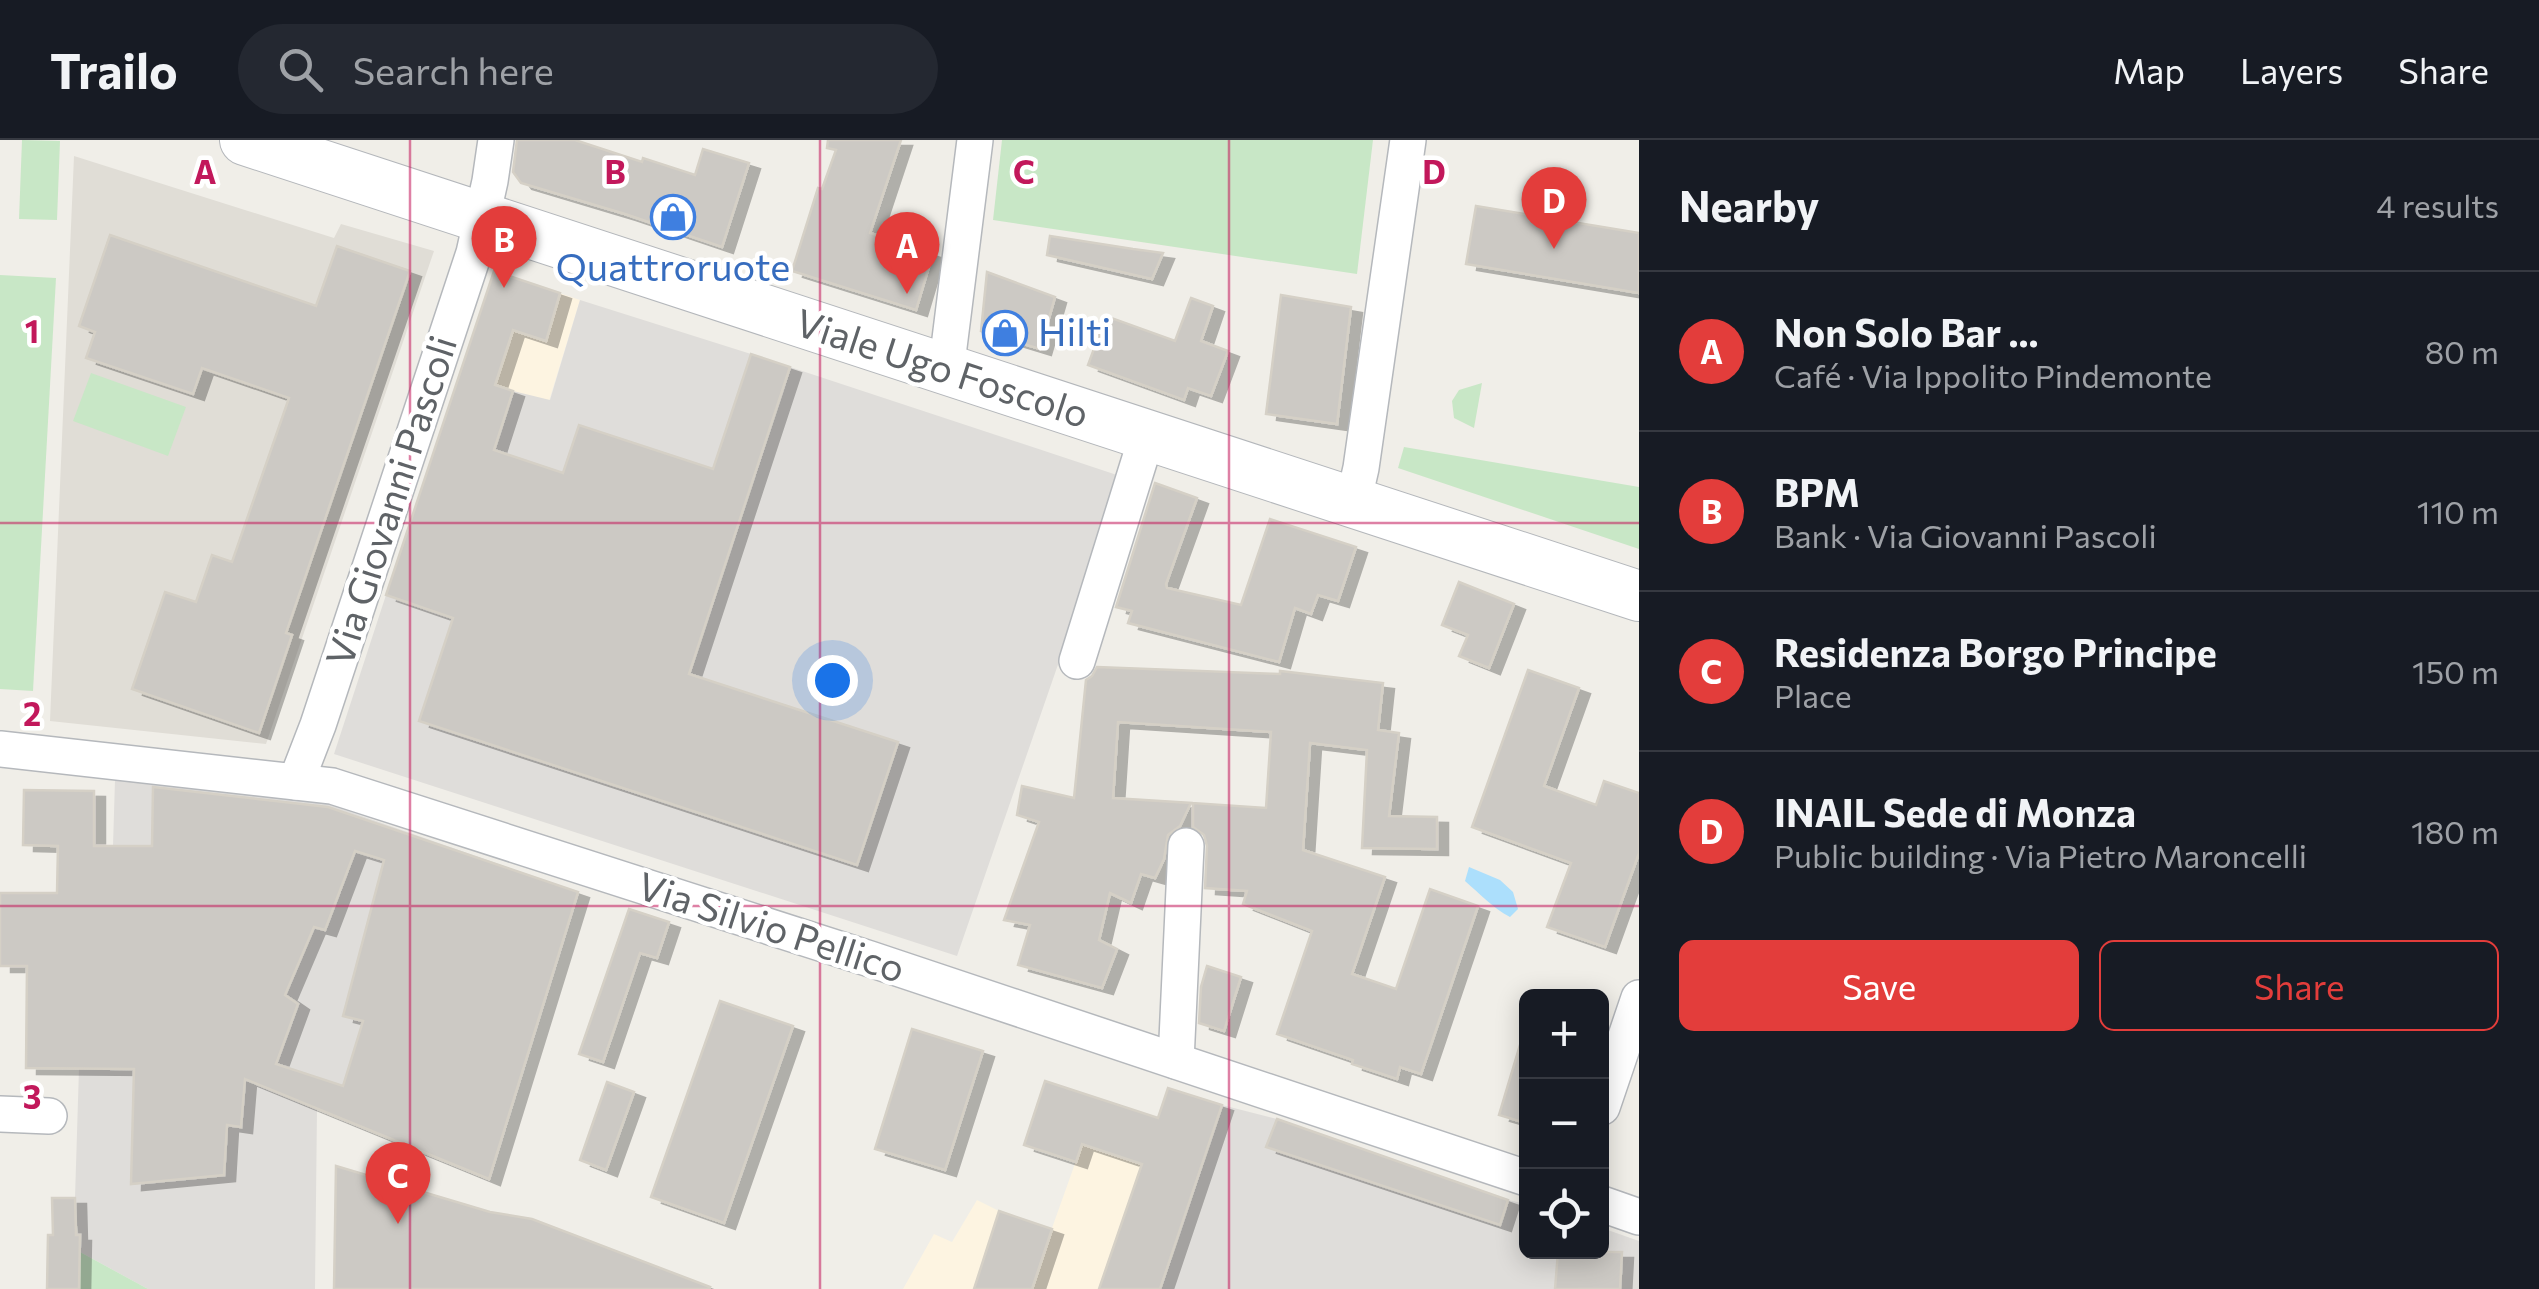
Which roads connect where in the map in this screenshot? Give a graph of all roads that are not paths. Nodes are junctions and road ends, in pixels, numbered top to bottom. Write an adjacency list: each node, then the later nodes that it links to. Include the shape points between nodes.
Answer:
1 (245, 140): 5 (street, Viale Ugo Foscolo)
2 (496, 140): 5 (street, Via Giovanni Pascoli)
3 (975, 140): 6 (street)
4 (1408, 140): 8 (street)
5 (482, 219): 6 (street, Viale Ugo Foscolo); 12 (street, Via Giovanni Pascoli)
6 (946, 371): 7 (street, Viale Ugo Foscolo)
7 (1146, 436): 8 (street, Viale Ugo Foscolo); 10 (street)
8 (1353, 503): 9 (street, Viale Ugo Foscolo)
9 (1639, 596)
10 (1077, 660)
11 (0, 749): 12 (street, Via Silvio Pellico)
12 (296, 782): 15 (street, Via Silvio Pellico, via 332,786)
13 (1186, 846): 15 (street)
14 (1639, 998): 16 (street)
15 (1176, 1061): 19 (street, Via Silvio Pellico)
16 (1609, 1086)
17 (0, 1114): 18 (street)
18 (49, 1116)
19 (1519, 1176)
20 (1609, 1207): 21 (street)
21 (1639, 1218)

